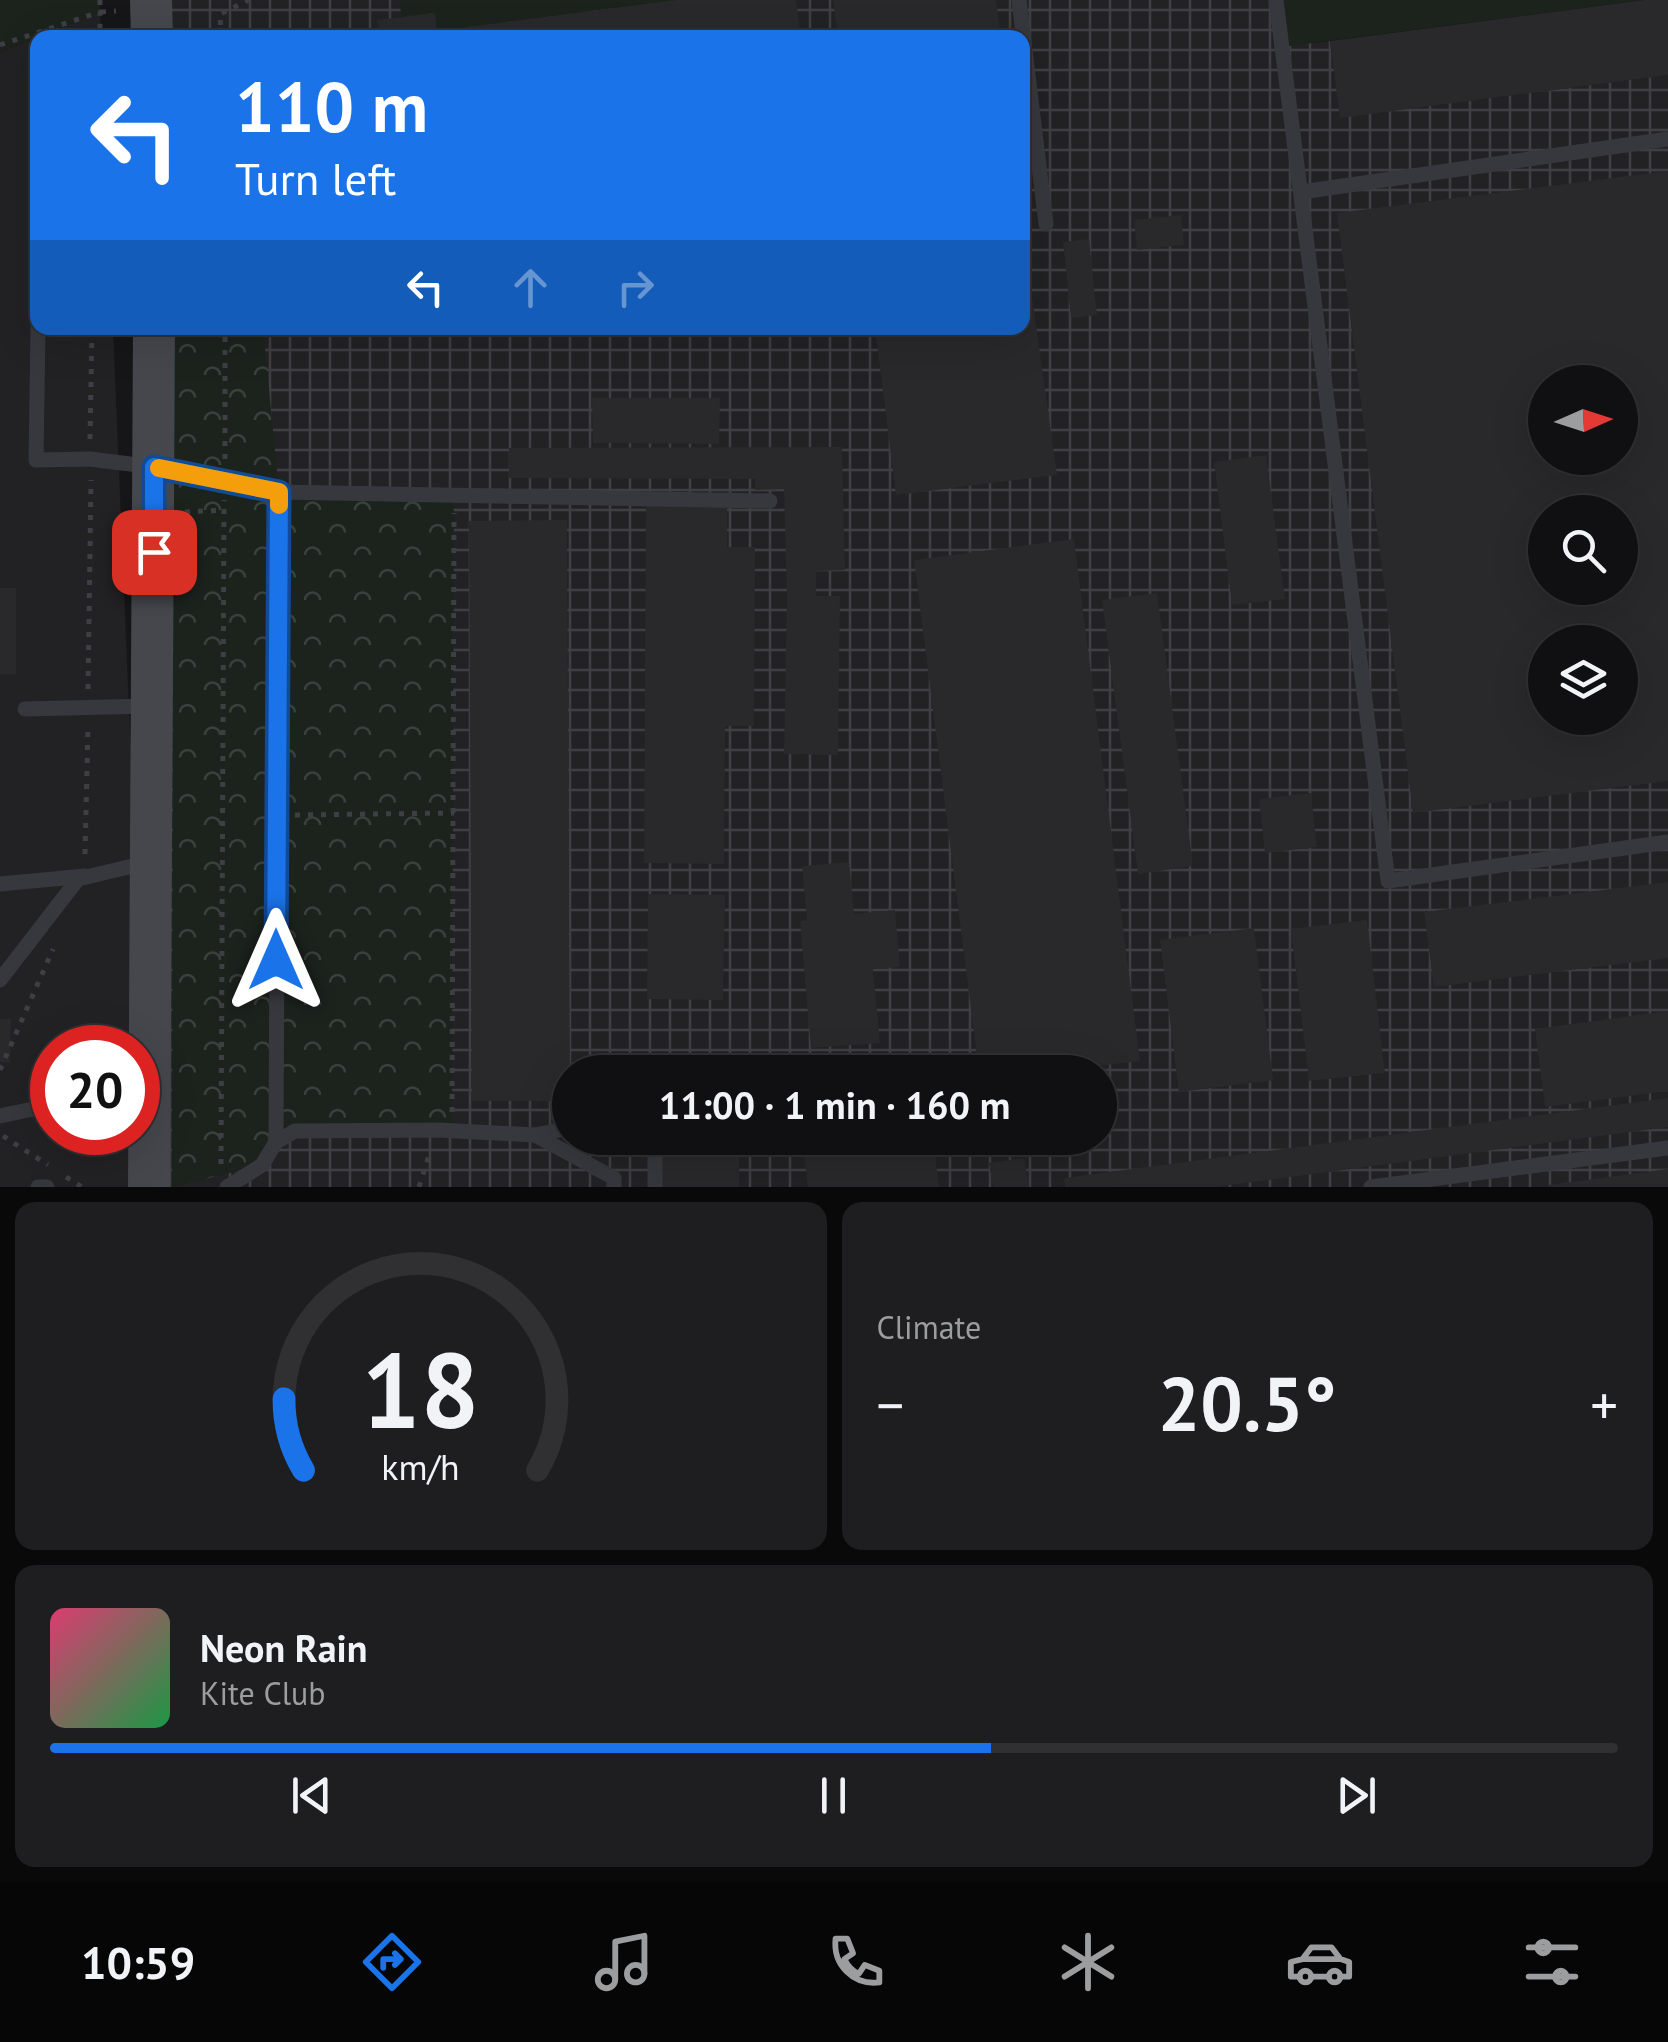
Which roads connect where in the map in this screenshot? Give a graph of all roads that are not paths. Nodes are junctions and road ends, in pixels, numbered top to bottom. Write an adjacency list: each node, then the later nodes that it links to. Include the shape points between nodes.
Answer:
1 (1019, 0): 3 (lane)
2 (1276, 0): 6 (lane)
3 (1023, 30)
4 (1030, 91): 7 (lane)
5 (1668, 139): 6 (lane)
6 (1302, 192): 15 (lane, via 1388,880)
7 (1046, 224)
8 (38, 335): 10 (lane, via 36,460)
9 (154, 335): 10 (street)
10 (154, 467): 11 (lane); 13 (street)
11 (279, 492): 12 (lane); 25 (lane)
12 (770, 501)
13 (153, 706): 14 (lane); 16 (street)
14 (25, 708)
15 (1668, 842)
16 (153, 861): 17 (lane); 20 (street)
17 (85, 876): 18 (lane); 19 (lane)
18 (0, 884)
19 (0, 980)
20 (149, 1025)
21 (30, 1110): 22 (lane)
22 (0, 1116)
23 (552, 1132): 24 (lane)
24 (535, 1135): 25 (lane, via 296,1130); 35 (lane, via 614,1178)
25 (276, 1142): 34 (lane, via 262,1165)
26 (1668, 1148): 37 (lane)
27 (147, 1155): 32 (street)
28 (654, 1155): 36 (lane)
29 (38, 1187): 30 (lane)
30 (46, 1187)
31 (132, 1187): 32 (lane)
32 (149, 1187): 33 (lane)
33 (160, 1187)
34 (227, 1187)
35 (614, 1187)
36 (655, 1187)
37 (1371, 1187)

